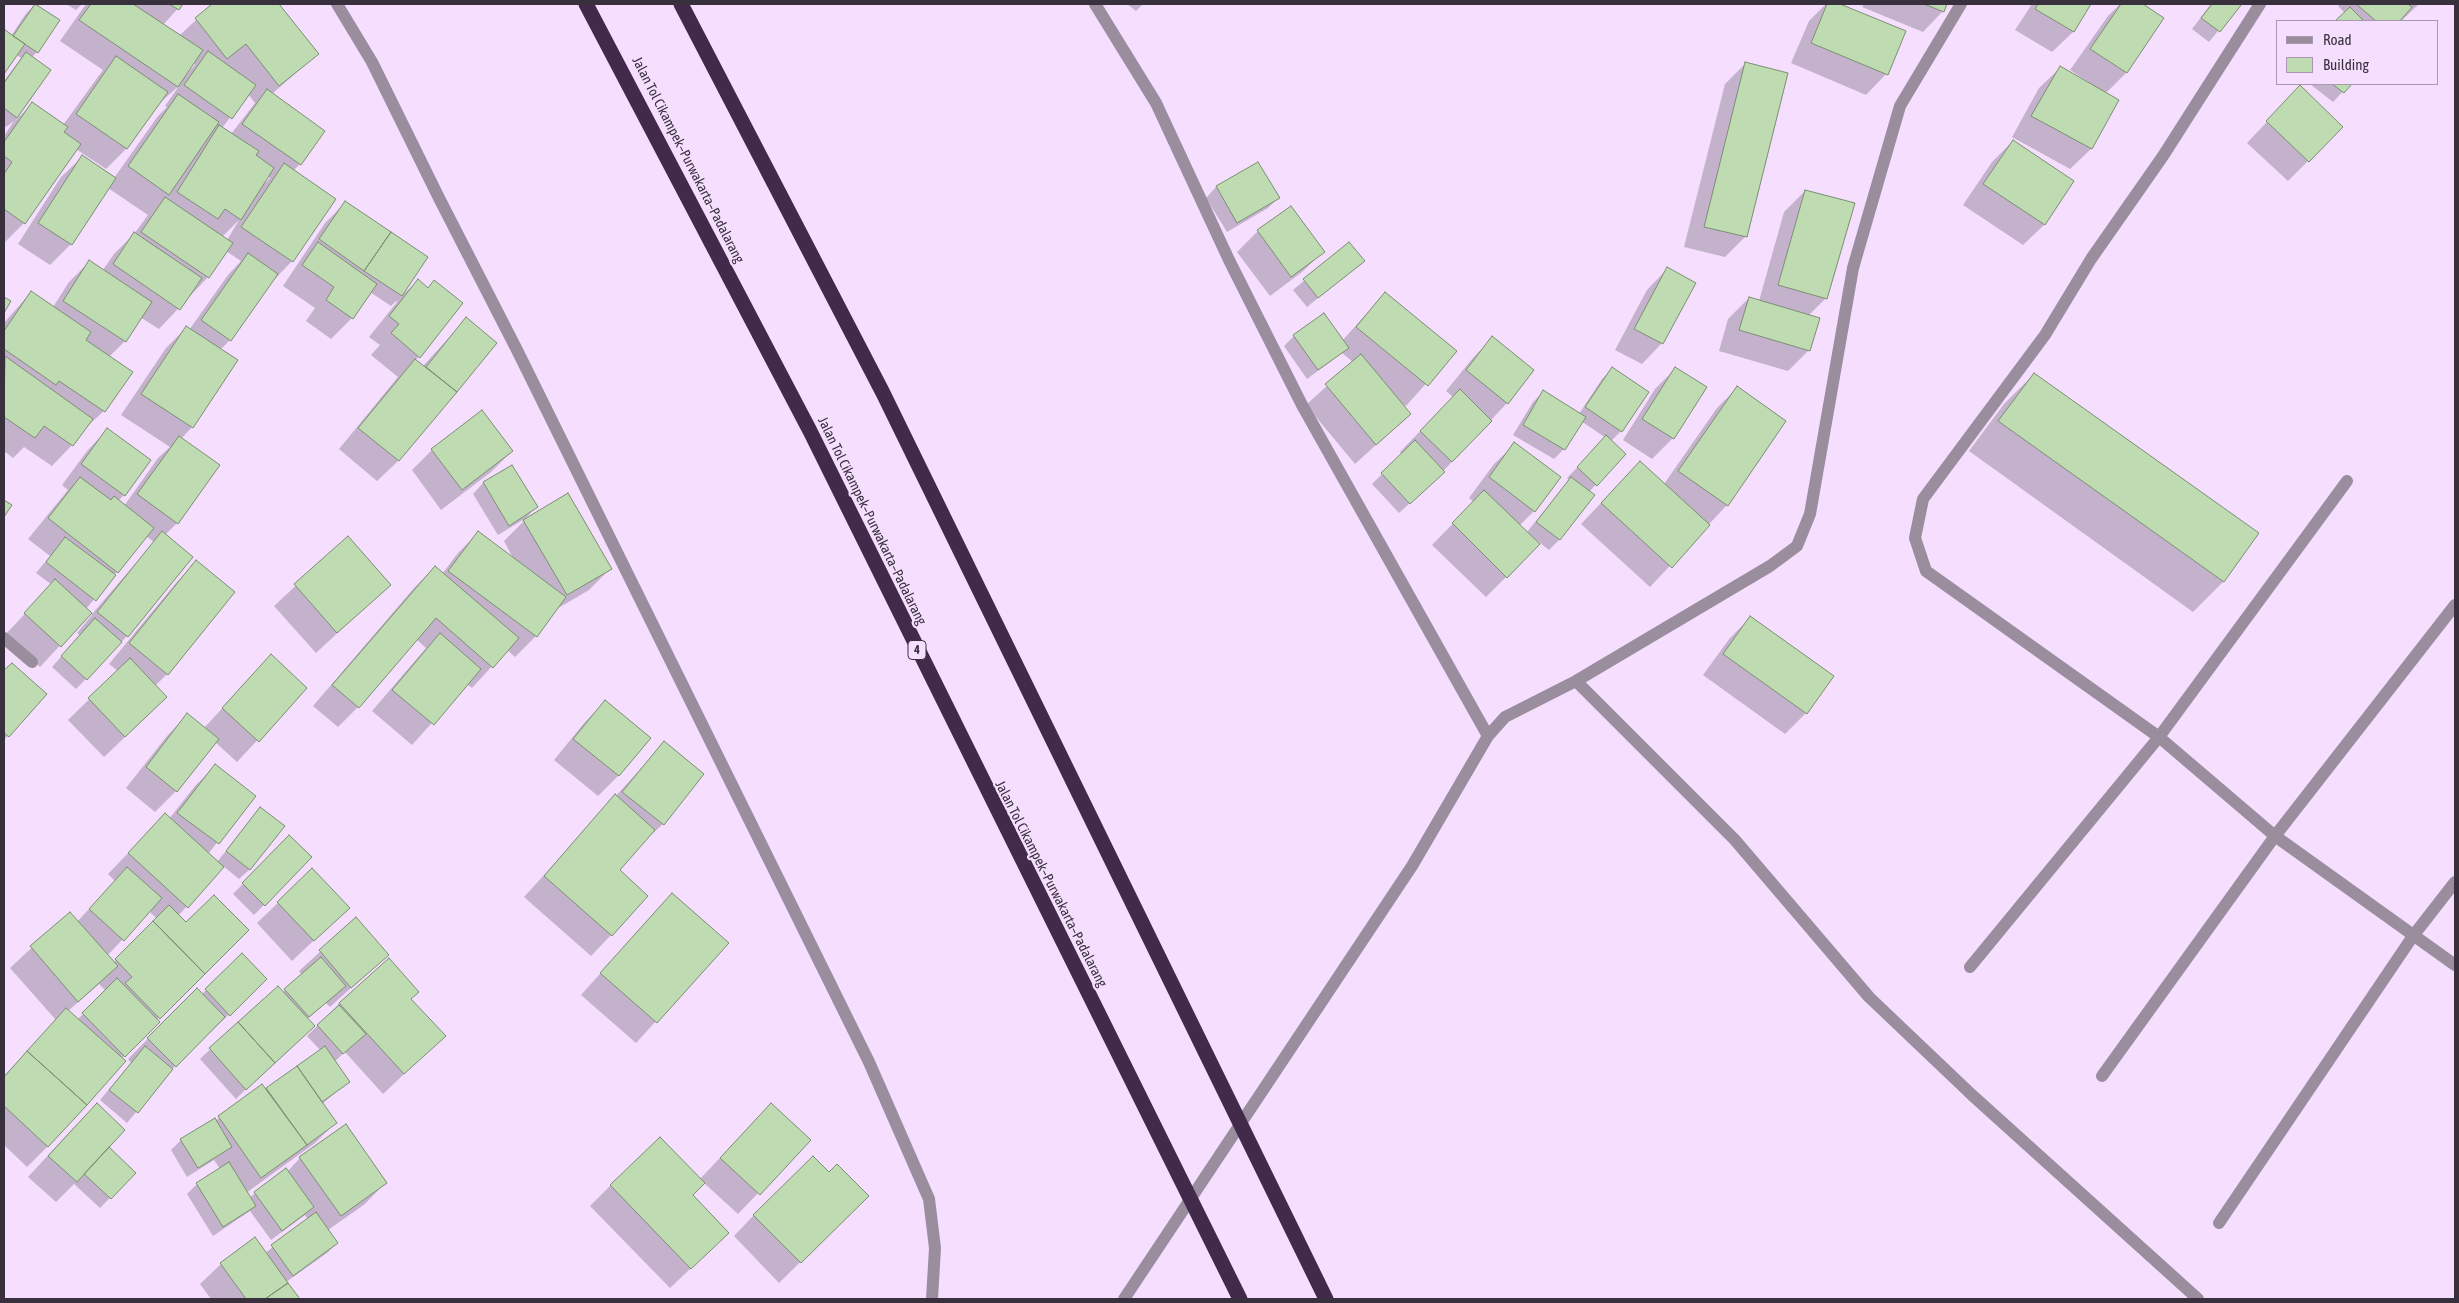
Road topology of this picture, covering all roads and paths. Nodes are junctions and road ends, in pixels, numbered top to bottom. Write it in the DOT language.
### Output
graph roads {
  1 [pos="337,4"];
  2 [pos="586,4"];
  3 [pos="681,4"];
  4 [pos="1095,4"];
  5 [pos="1961,4"];
  6 [pos="2260,4"];
  7 [pos="2346,480"];
  8 [pos="2455,605"];
  9 [pos="4,638"];
  10 [pos="32,662"];
  11 [pos="1576,681"];
  12 [pos="1488,736"];
  13 [pos="2159,737"];
  14 [pos="2276,836"];
  15 [pos="2455,882"];
  16 [pos="2413,936"];
  17 [pos="2455,965"];
  18 [pos="1970,967"];
  19 [pos="2102,1076"];
  20 [pos="2219,1223"];
  21 [pos="932,1299"];
  22 [pos="1124,1299"];
  23 [pos="1240,1299"];
  24 [pos="1326,1299"];
  25 [pos="2198,1299"];
  1 -- 21 [label="street"];
  2 -- 23 [label="highway, Jalan Tol Cikampek–Purwakarta–Padalarang / 4"];
  3 -- 24 [label="highway"];
  4 -- 12 [label="street"];
  5 -- 11 [label="street"];
  6 -- 13 [label="street"];
  7 -- 13 [label="street"];
  8 -- 14 [label="street"];
  9 -- 10 [label="street"];
  11 -- 12 [label="street"];
  11 -- 25 [label="street"];
  12 -- 22 [label="street"];
  13 -- 14 [label="street"];
  13 -- 18 [label="street"];
  14 -- 16 [label="street"];
  14 -- 19 [label="street"];
  15 -- 16 [label="street"];
  16 -- 17 [label="street"];
  16 -- 20 [label="street"];
}
